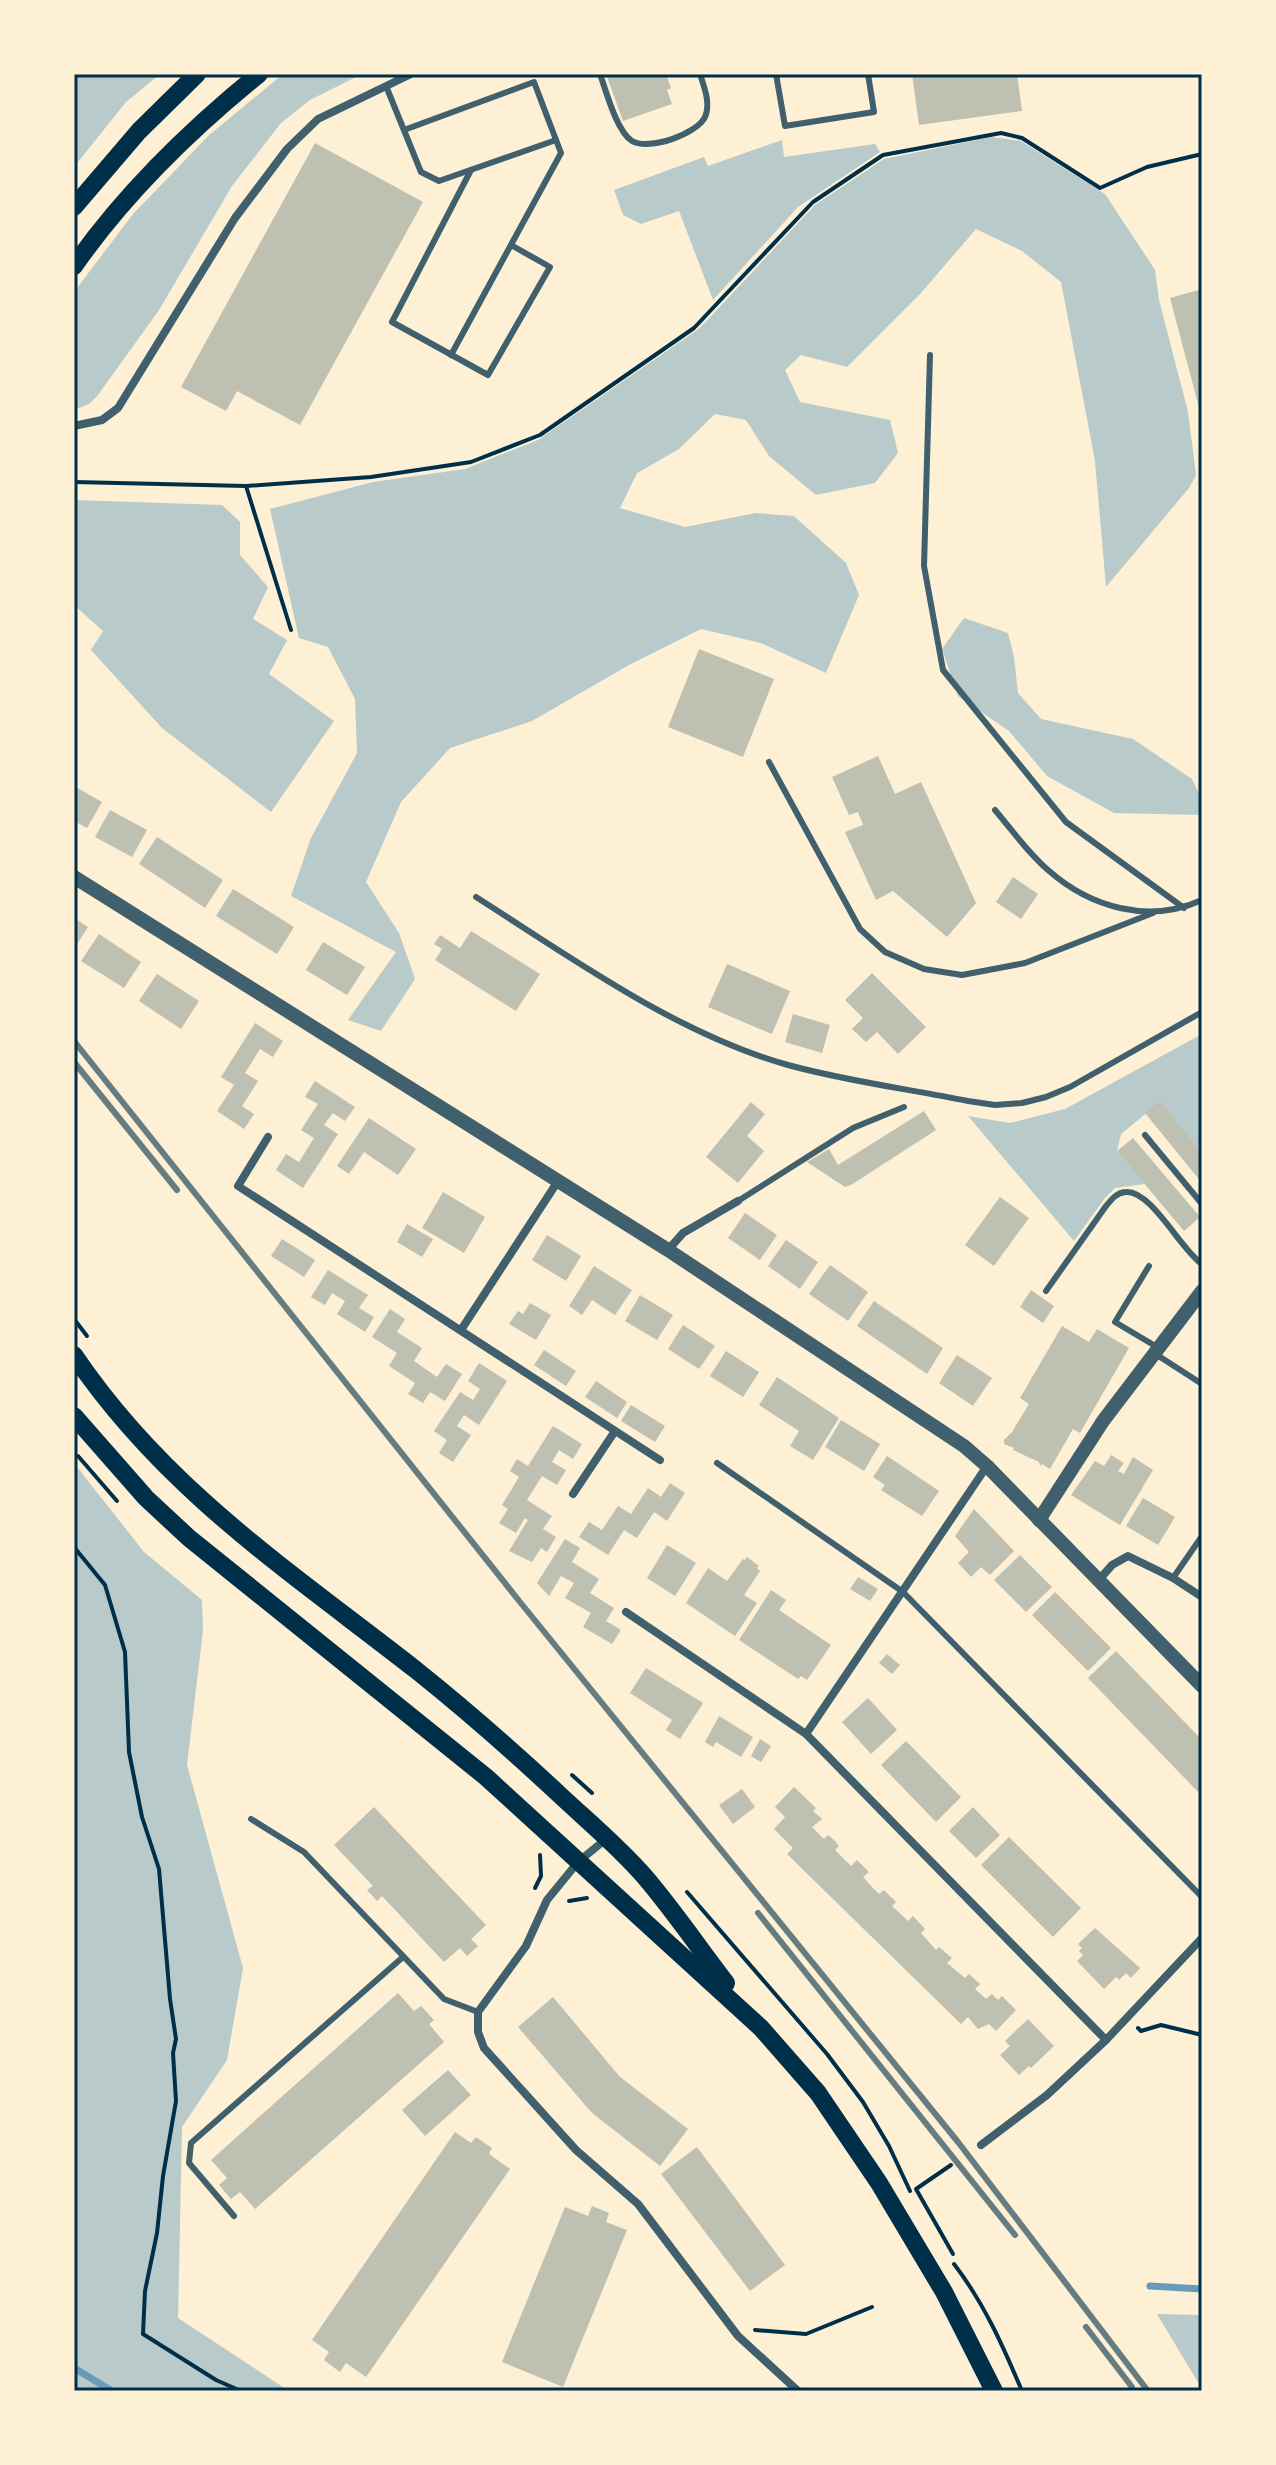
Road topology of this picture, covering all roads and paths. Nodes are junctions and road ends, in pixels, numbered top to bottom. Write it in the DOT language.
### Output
graph roads {
  1 [pos="197,74"];
  2 [pos="259,74"];
  3 [pos="411,74"];
  4 [pos="600,74"];
  5 [pos="700,74"];
  6 [pos="776,74"];
  7 [pos="868,74"];
  8 [pos="386,86"];
  9 [pos="404,130"];
  10 [pos="556,140"];
  11 [pos="1202,154"];
  12 [pos="471,170"];
  13 [pos="74,207"];
  14 [pos="511,245"];
  15 [pos="74,266"];
  16 [pos="451,355"];
  17 [pos="930,355"];
  18 [pos="74,426"];
  19 [pos="74,482"];
  20 [pos="246,486"];
  21 [pos="291,630"];
  22 [pos="769,762"];
  23 [pos="995,810"];
  24 [pos="74,877"];
  25 [pos="476,897"];
  26 [pos="1202,900"];
  27 [pos="1184,908"];
  28 [pos="1153,913"];
  29 [pos="1202,1012"];
  30 [pos="904,1107"];
  31 [pos="1145,1135"];
  32 [pos="268,1137"];
  33 [pos="558,1181"];
  34 [pos="738,1201"];
  35 [pos="1202,1204"];
  36 [pos="668,1250"];
  37 [pos="1202,1264"];
  38 [pos="1149,1266"];
  39 [pos="1046,1291"];
  40 [pos="1202,1291"];
  41 [pos="461,1330"];
  42 [pos="1155,1350"];
  43 [pos="74,1355"];
  44 [pos="1202,1384"];
  45 [pos="74,1416"];
  46 [pos="615,1431"];
  47 [pos="660,1460"];
  48 [pos="717,1463"];
  49 [pos="987,1466"];
  50 [pos="573,1494"];
  51 [pos="1039,1520"];
  52 [pos="1201,1539"];
  53 [pos="74,1547"];
  54 [pos="1173,1578"];
  55 [pos="1098,1581"];
  56 [pos="903,1592"];
  57 [pos="1202,1597"];
  58 [pos="626,1612"];
  59 [pos="1202,1686"];
  60 [pos="806,1734"];
  61 [pos="251,1819"];
  62 [pos="607,1839"];
  63 [pos="578,1862"];
  64 [pos="1202,1897"];
  65 [pos="1202,1938"];
  66 [pos="403,1957"];
  67 [pos="478,2012"];
  68 [pos="752,2018"];
  69 [pos="1127,2018"];
  70 [pos="1202,2035"];
  71 [pos="1106,2040"];
  72 [pos="981,2145"];
  73 [pos="951,2165"];
  74 [pos="234,2216"];
  75 [pos="953,2254"];
  76 [pos="872,2307"];
  77 [pos="738,2336"];
  78 [pos="241,2391"];
  79 [pos="798,2391"];
  80 [pos="994,2391"];
  1 -- 13 [label="main road"];
  2 -- 15 [label="main road"];
  3 -- 8 [label="street"];
  4 -- 5 [label="lane"];
  6 -- 7 [label="lane"];
  8 -- 9 [label="lane"];
  8 -- 18 [label="street"];
  9 -- 10 [label="lane"];
  9 -- 12 [label="lane"];
  10 -- 12 [label="lane"];
  10 -- 14 [label="lane"];
  11 -- 20 [label="path"];
  12 -- 16 [label="lane"];
  14 -- 16 [label="lane"];
  14 -- 16 [label="lane"];
  17 -- 27 [label="lane"];
  19 -- 20 [label="path"];
  20 -- 21 [label="path"];
  22 -- 28 [label="lane"];
  23 -- 28 [label="lane"];
  24 -- 33 [label="street"];
  25 -- 29 [label="lane"];
  26 -- 27 [label="lane"];
  27 -- 28 [label="lane"];
  30 -- 34 [label="lane"];
  31 -- 35 [label="lane"];
  32 -- 41 [label="street"];
  33 -- 36 [label="street"];
  33 -- 41 [label="street"];
  34 -- 36 [label="street"];
  36 -- 49 [label="street"];
  37 -- 39 [label="lane"];
  38 -- 42 [label="lane"];
  40 -- 42 [label="street"];
  41 -- 46 [label="street"];
  42 -- 44 [label="lane"];
  42 -- 51 [label="street"];
  43 -- 62 [label="main road"];
  45 -- 63 [label="main road"];
  46 -- 47 [label="street"];
  46 -- 50 [label="street"];
  48 -- 56 [label="lane"];
  49 -- 51 [label="street"];
  49 -- 56 [label="street"];
  51 -- 55 [label="street"];
  52 -- 54 [label="lane"];
  53 -- 78 [label="path"];
  54 -- 55 [label="street"];
  54 -- 57 [label="street"];
  55 -- 59 [label="street"];
  56 -- 60 [label="street"];
  56 -- 64 [label="lane"];
  58 -- 60 [label="street"];
  60 -- 71 [label="street"];
  61 -- 66 [label="lane"];
  62 -- 63 [label="street"];
  62 -- 68 [label="main road"];
  63 -- 67 [label="street"];
  63 -- 68 [label="main road"];
  65 -- 69 [label="street"];
  66 -- 67 [label="lane"];
  66 -- 74 [label="lane"];
  67 -- 77 [label="street"];
  68 -- 80 [label="main road"];
  69 -- 70 [label="path"];
  69 -- 71 [label="street"];
  71 -- 72 [label="street"];
  73 -- 75 [label="path"];
  76 -- 77 [label="path"];
  77 -- 79 [label="street"];
}
